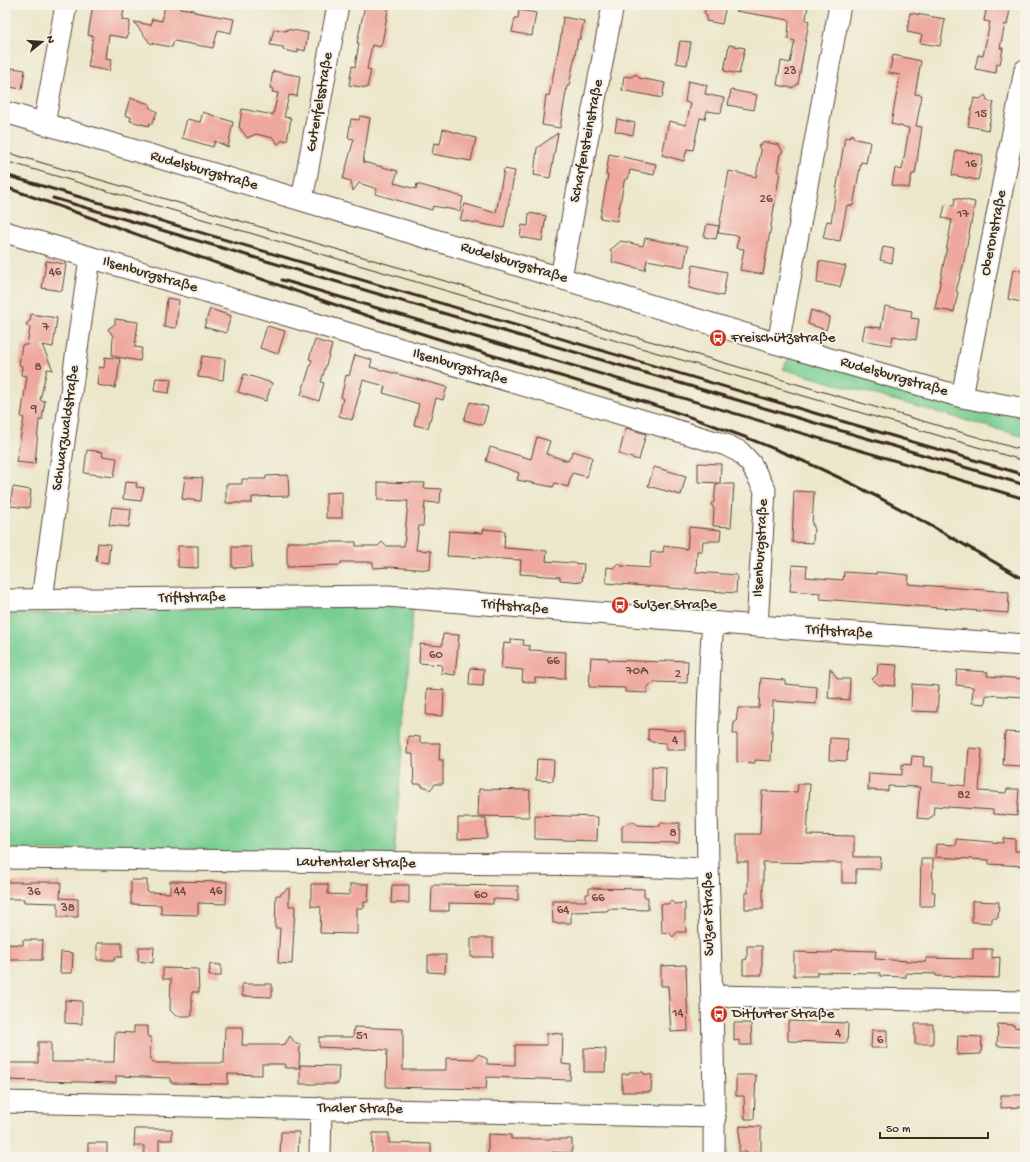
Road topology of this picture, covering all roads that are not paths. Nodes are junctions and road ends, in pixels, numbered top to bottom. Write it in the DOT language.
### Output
graph roads {
  1 [pos="66,5"];
  2 [pos="338,5"];
  3 [pos="612,5"];
  4 [pos="840,5"];
  5 [pos="1025,70"];
  6 [pos="5,112"];
  7 [pos="44,124"];
  8 [pos="302,200"];
  9 [pos="5,232"];
  10 [pos="90,258"];
  11 [pos="561,277"];
  12 [pos="778,344"];
  13 [pos="962,397"];
  14 [pos="1025,409"];
  15 [pos="42,599"];
  16 [pos="5,600"];
  17 [pos="712,623"];
  18 [pos="757,626"];
  19 [pos="1025,645"];
  20 [pos="5,858"];
  21 [pos="708,869"];
  22 [pos="712,996"];
  23 [pos="1025,1002"];
  24 [pos="5,1102"];
  25 [pos="320,1108"];
  26 [pos="715,1117"];
  27 [pos="320,1157"];
  28 [pos="714,1157"];
  1 -- 7 [label="street"];
  2 -- 8 [label="street, Gutenfelsstraße"];
  3 -- 11 [label="street, Scharfensteinstraße"];
  4 -- 12 [label="street"];
  5 -- 13 [label="street, Oberonstraße"];
  6 -- 7 [label="street, Rudelsburgstraße"];
  7 -- 8 [label="street, Rudelsburgstraße"];
  8 -- 11 [label="street, Rudelsburgstraße"];
  9 -- 10 [label="street, Ilsenburgstraße"];
  10 -- 15 [label="street, Schwarzwaldstraße"];
  10 -- 18 [label="street, Ilsenburgstraße"];
  11 -- 12 [label="street, Rudelsburgstraße"];
  12 -- 13 [label="street, Rudelsburgstraße"];
  13 -- 14 [label="street, Rudelsburgstraße"];
  15 -- 16 [label="street, Triftstraße"];
  15 -- 17 [label="street, Triftstraße"];
  17 -- 18 [label="street, Triftstraße"];
  17 -- 21 [label="street, Sulzer Straße"];
  18 -- 19 [label="street, Triftstraße"];
  20 -- 21 [label="street, Lautentaler Straße"];
  21 -- 22 [label="street, Sulzer Straße"];
  22 -- 23 [label="street"];
  22 -- 26 [label="street, Sulzer Straße"];
  24 -- 25 [label="street, Thaler Straße"];
  25 -- 26 [label="street, Thaler Straße"];
  25 -- 27 [label="street"];
  26 -- 28 [label="street, Sulzer Straße"];
}
